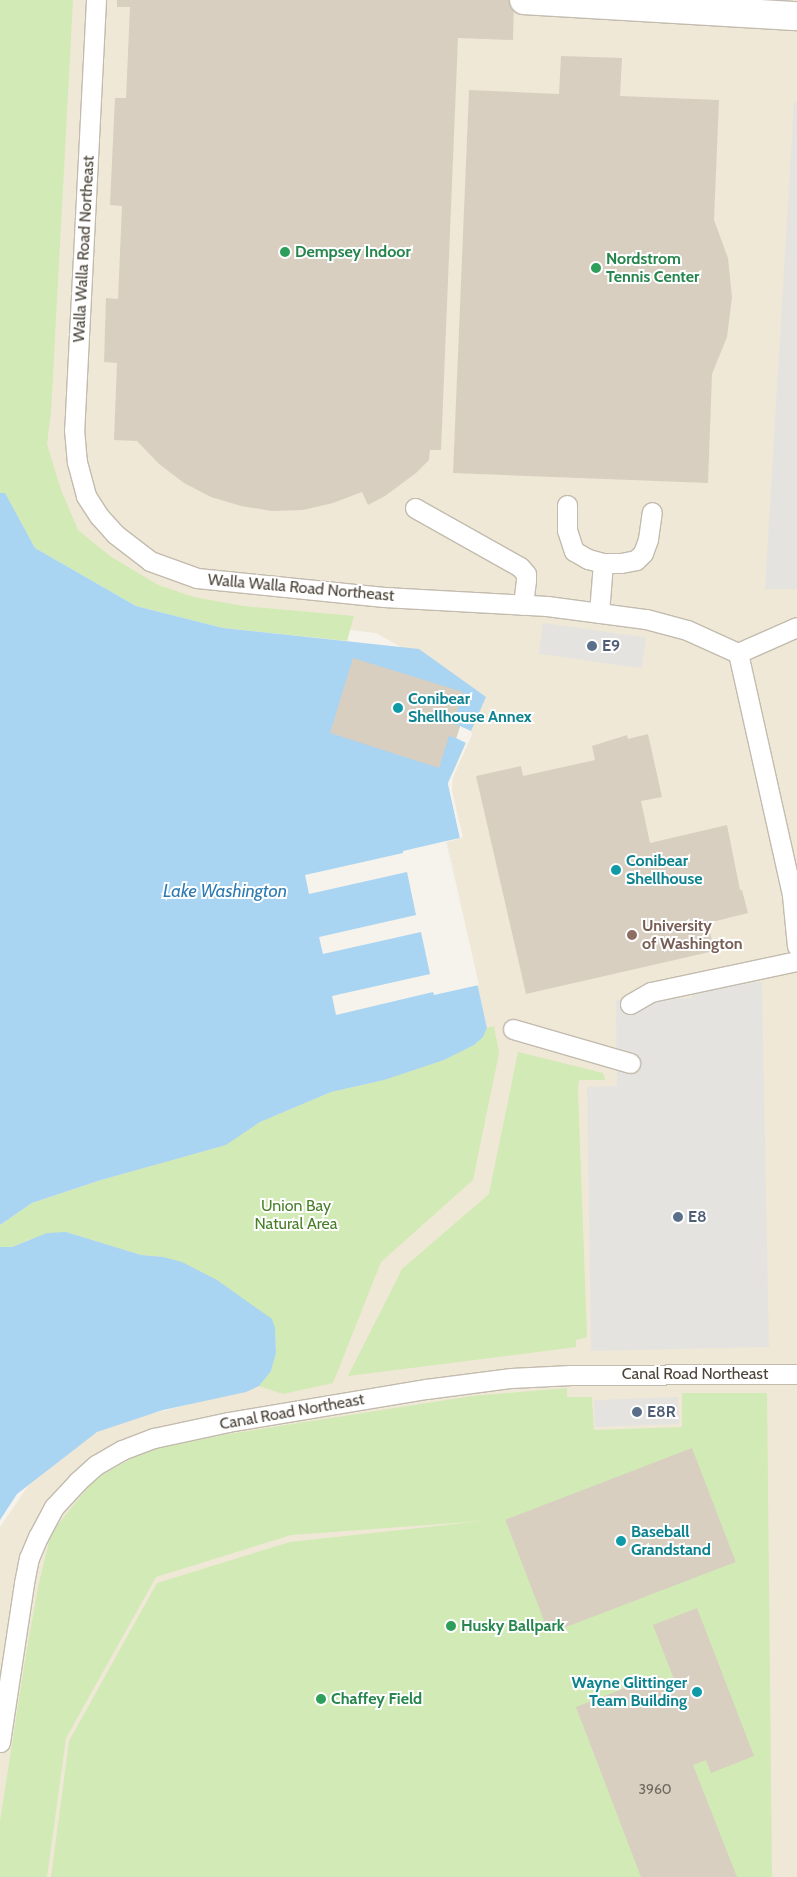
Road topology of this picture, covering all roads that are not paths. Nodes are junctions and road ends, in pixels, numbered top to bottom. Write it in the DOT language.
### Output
graph roads {
  1 [pos="96,0"];
  2 [pos="524,0"];
  3 [pos="560,1"];
  4 [pos="797,16"];
  5 [pos="567,505"];
  6 [pos="415,508"];
  7 [pos="652,512"];
  8 [pos="603,563"];
  9 [pos="523,605"];
  10 [pos="600,613"];
  11 [pos="797,627"];
  12 [pos="738,652"];
  13 [pos="792,869"];
  14 [pos="797,946"];
  15 [pos="797,961"];
  16 [pos="630,1004"];
  17 [pos="513,1029"];
  18 [pos="630,1062"];
  19 [pos="797,1374"];
  20 [pos="0,1742"];
  1 -- 9 [label="lane, Walla Walla Road Northeast"];
  2 -- 3 [label="street"];
  3 -- 4 [label="street"];
  5 -- 8 [label="lane"];
  6 -- 9 [label="lane"];
  7 -- 8 [label="lane"];
  8 -- 10 [label="lane"];
  9 -- 10 [label="lane, Walla Walla Road Northeast"];
  10 -- 12 [label="lane, Walla Walla Road Northeast"];
  11 -- 12 [label="lane"];
  12 -- 13 [label="lane"];
  13 -- 14 [label="lane"];
  15 -- 16 [label="lane"];
  17 -- 18 [label="lane"];
  19 -- 20 [label="lane, Canal Road Northeast"];
}
